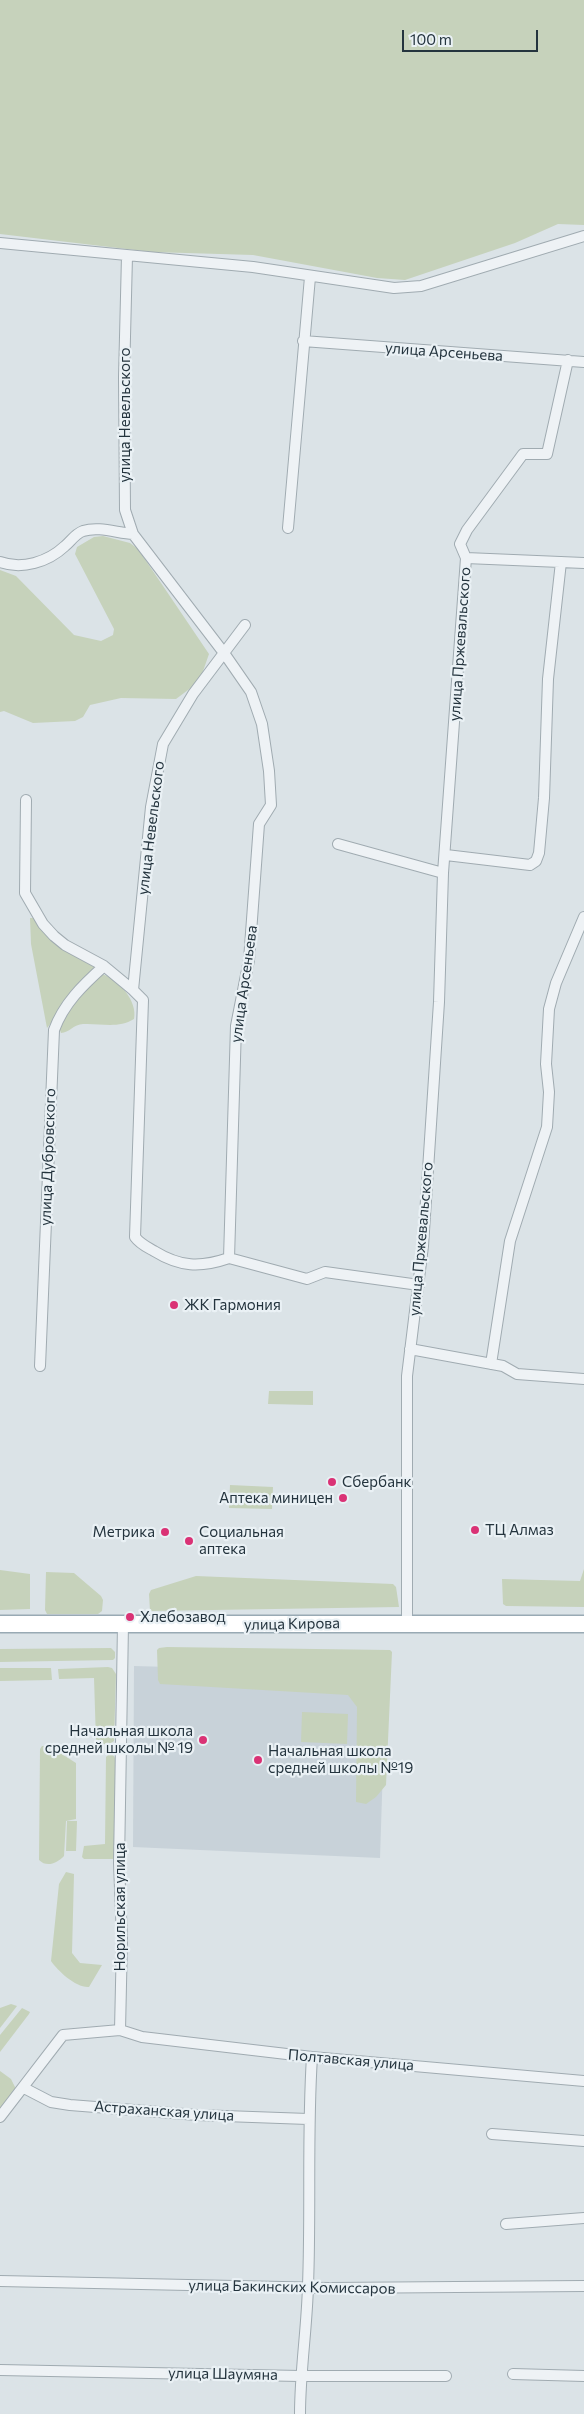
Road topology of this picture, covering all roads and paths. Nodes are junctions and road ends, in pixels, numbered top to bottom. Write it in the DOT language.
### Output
graph roads {
  1 [pos="584,236"];
  2 [pos="0,243"];
  3 [pos="127,256"];
  4 [pos="310,277"];
  5 [pos="303,341"];
  6 [pos="568,360"];
  7 [pos="584,362"];
  8 [pos="288,528"];
  9 [pos="133,534"];
  10 [pos="466,558"];
  11 [pos="0,562"];
  12 [pos="560,562"];
  13 [pos="584,563"];
  14 [pos="245,625"];
  15 [pos="224,653"];
  16 [pos="26,800"];
  17 [pos="338,844"];
  18 [pos="446,855"];
  19 [pos="443,873"];
  20 [pos="584,917"];
  21 [pos="104,966"];
  22 [pos="133,990"];
  23 [pos="229,1258"];
  24 [pos="419,1285"];
  25 [pos="410,1349"];
  26 [pos="490,1364"];
  27 [pos="40,1366"];
  28 [pos="584,1379"];
  29 [pos="408,1623"];
  30 [pos="0,1624"];
  31 [pos="123,1624"];
  32 [pos="584,1624"];
  33 [pos="120,2030"];
  34 [pos="312,2057"];
  35 [pos="584,2081"];
  36 [pos="24,2088"];
  37 [pos="0,2117"];
  38 [pos="308,2119"];
  39 [pos="492,2134"];
  40 [pos="584,2141"];
  41 [pos="584,2218"];
  42 [pos="506,2224"];
  43 [pos="0,2281"];
  44 [pos="584,2286"];
  45 [pos="308,2288"];
  46 [pos="0,2370"];
  47 [pos="513,2374"];
  48 [pos="300,2376"];
  49 [pos="446,2376"];
  50 [pos="584,2376"];
  51 [pos="300,2414"];
  1 -- 4 [label="street"];
  2 -- 3 [label="street"];
  3 -- 4 [label="street"];
  3 -- 9 [label="street, улица Невельского"];
  4 -- 5 [label="street"];
  5 -- 6 [label="street, улица Арсеньева"];
  5 -- 8 [label="street"];
  6 -- 7 [label="street, улица Арсеньева"];
  6 -- 10 [label="street, улица Пржевальского"];
  9 -- 11 [label="street"];
  9 -- 15 [label="street, улица Невельского"];
  10 -- 12 [label="street"];
  10 -- 18 [label="street, улица Пржевальского"];
  12 -- 13 [label="street"];
  12 -- 18 [label="street"];
  14 -- 15 [label="street"];
  15 -- 22 [label="street, улица Невельского"];
  15 -- 23 [label="street, улица Арсеньева"];
  16 -- 21 [label="street"];
  17 -- 19 [label="street"];
  18 -- 19 [label="street, улица Пржевальского"];
  19 -- 24 [label="street, улица Пржевальского"];
  20 -- 26 [label="street"];
  21 -- 22 [label="street"];
  21 -- 27 [label="street, улица Дубровского"];
  22 -- 23 [label="street"];
  23 -- 24 [label="street"];
  24 -- 25 [label="street, улица Пржевальского"];
  25 -- 26 [label="street"];
  25 -- 29 [label="street, улица Пржевальского"];
  26 -- 28 [label="street"];
  29 -- 31 [label="main road, улица Кирова"];
  29 -- 32 [label="main road, улица Кирова"];
  30 -- 31 [label="main road, улица Кирова"];
  31 -- 33 [label="street, Норильская улица"];
  33 -- 34 [label="street, Полтавская улица"];
  33 -- 36 [label="street"];
  34 -- 35 [label="street, Полтавская улица"];
  34 -- 38 [label="street"];
  36 -- 37 [label="street"];
  36 -- 38 [label="street, Астраханская улица"];
  38 -- 45 [label="street"];
  39 -- 40 [label="street"];
  41 -- 42 [label="street"];
  43 -- 45 [label="street, улица Бакинских Комиссаров"];
  44 -- 45 [label="street, улица Бакинских Комиссаров"];
  45 -- 48 [label="street"];
  46 -- 48 [label="street, улица Шаумяна"];
  47 -- 50 [label="street"];
  48 -- 49 [label="street, улица Шаумяна"];
  48 -- 51 [label="street"];
}
